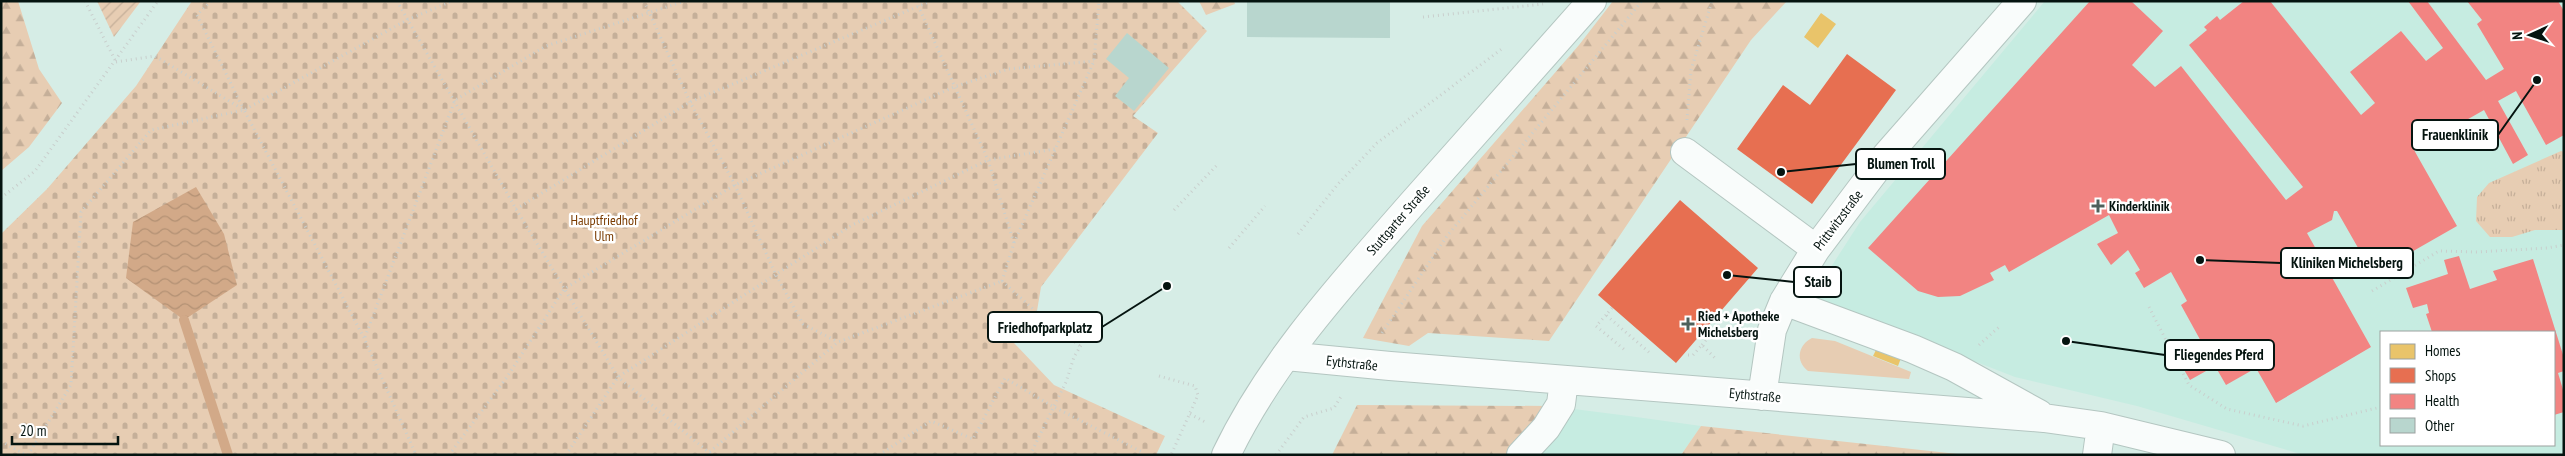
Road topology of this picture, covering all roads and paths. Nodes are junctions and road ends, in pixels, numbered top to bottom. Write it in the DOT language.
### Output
graph roads {
  1 [pos="85,1"];
  2 [pos="158,1"];
  3 [pos="211,1"];
  4 [pos="397,1"];
  5 [pos="452,1"];
  6 [pos="644,1"];
  7 [pos="685,1"];
  8 [pos="916,1"];
  9 [pos="931,1"];
  10 [pos="1099,1"];
  11 [pos="1592,1"];
  12 [pos="1642,1"];
  13 [pos="1712,1"];
  14 [pos="2022,1"];
  15 [pos="1544,3"];
  16 [pos="919,5"];
  17 [pos="1536,11"];
  18 [pos="650,14"];
  19 [pos="1423,17"];
  20 [pos="407,20"];
  21 [pos="1504,48"];
  22 [pos="1094,60"];
  23 [pos="116,62"];
  24 [pos="954,87"];
  25 [pos="455,100"];
  26 [pos="690,102"];
  27 [pos="244,110"];
  28 [pos="1055,149"];
  29 [pos="1684,152"];
  30 [pos="988,160"];
  31 [pos="1218,164"];
  32 [pos="734,185"];
  33 [pos="1,198"];
  34 [pos="1265,206"];
  35 [pos="516,209"];
  36 [pos="1174,210"];
  37 [pos="1298,234"];
  38 [pos="1014,244"];
  39 [pos="2564,245"];
  40 [pos="1229,248"];
  41 [pos="1816,249"];
  42 [pos="776,275"];
  43 [pos="1002,281"];
  44 [pos="564,290"];
  45 [pos="2372,290"];
  46 [pos="1784,301"];
  47 [pos="2149,306"];
  48 [pos="1612,308"];
  49 [pos="1606,315"];
  50 [pos="1716,318"];
  51 [pos="1092,327"];
  52 [pos="364,338"];
  53 [pos="838,342"];
  54 [pos="1702,345"];
  55 [pos="1080,346"];
  56 [pos="1713,353"];
  57 [pos="1659,354"];
  58 [pos="1683,355"];
  59 [pos="1286,356"];
  60 [pos="1362,364"];
  61 [pos="1159,376"];
  62 [pos="618,377"];
  63 [pos="1564,380"];
  64 [pos="1638,386"];
  65 [pos="1762,396"];
  66 [pos="1052,406"];
  67 [pos="2380,407"];
  68 [pos="2044,418"];
  69 [pos="2101,426"];
  70 [pos="1,441"];
  71 [pos="1144,453"];
  72 [pos="707,454"];
  73 [pos="27,455"];
  74 [pos="416,455"];
  75 [pos="449,455"];
  76 [pos="566,455"];
  77 [pos="712,455"];
  78 [pos="879,455"];
  79 [pos="1030,455"];
  80 [pos="1171,455"];
  81 [pos="1226,455"];
  82 [pos="1276,455"];
  83 [pos="1521,455"];
  84 [pos="2097,455"];
  85 [pos="2221,455"];
  1 -- 23 [label="path"];
  2 -- 23 [label="path"];
  3 -- 27 [label="path"];
  4 -- 20 [label="path"];
  5 -- 20 [label="path"];
  6 -- 18 [label="path"];
  7 -- 18 [label="path"];
  8 -- 16 [label="path"];
  9 -- 16 [label="path"];
  10 -- 22 [label="path"];
  11 -- 59 [label="street, Stuttgarter Straße"];
  12 -- 60 [label="path"];
  13 -- 29 [label="path"];
  14 -- 41 [label="street, Prittwitzstraße"];
  15 -- 17 [label="path"];
  15 -- 19 [label="path"];
  16 -- 24 [label="path"];
  16 -- 26 [label="path"];
  18 -- 25 [label="path"];
  18 -- 26 [label="path"];
  20 -- 25 [label="path"];
  20 -- 27 [label="path"];
  21 -- 37 [label="path"];
  22 -- 24 [label="path"];
  22 -- 28 [label="path"];
  23 -- 27 [label="path"];
  23 -- 33 [label="path"];
  24 -- 30 [label="path"];
  24 -- 32 [label="path"];
  25 -- 35 [label="path"];
  25 -- 52 [label="path"];
  26 -- 32 [label="path"];
  26 -- 35 [label="path"];
  27 -- 52 [label="path"];
  27 -- 73 [label="path"];
  28 -- 30 [label="path"];
  28 -- 38 [label="path"];
  29 -- 41 [label="street"];
  30 -- 38 [label="path"];
  30 -- 42 [label="path"];
  31 -- 36 [label="path"];
  32 -- 42 [label="path"];
  32 -- 44 [label="path"];
  34 -- 40 [label="path"];
  35 -- 44 [label="path"];
  38 -- 43 [label="path"];
  39 -- 45 [label="path"];
  41 -- 46 [label="street, Prittwitzstraße"];
  42 -- 53 [label="path"];
  42 -- 62 [label="path"];
  43 -- 53 [label="path"];
  43 -- 55 [label="path"];
  44 -- 62 [label="path"];
  44 -- 75 [label="path"];
  46 -- 65 [label="street, Prittwitzstraße"];
  46 -- 68 [label="street"];
  47 -- 67 [label="path"];
  48 -- 49 [label="path"];
  49 -- 57 [label="path"];
  49 -- 64 [label="path"];
  50 -- 54 [label="path"];
  51 -- 55 [label="path"];
  52 -- 74 [label="path"];
  53 -- 72 [label="path"];
  54 -- 56 [label="path"];
  54 -- 58 [label="path"];
  55 -- 66 [label="path"];
  59 -- 60 [label="street, Eythstraße"];
  59 -- 81 [label="street, Stuttgarter Straße"];
  60 -- 63 [label="street, Eythstraße"];
  60 -- 82 [label="path"];
  61 -- 80 [label="path"];
  62 -- 72 [label="path"];
  62 -- 76 [label="path"];
  63 -- 64 [label="street, Eythstraße"];
  63 -- 83 [label="street"];
  64 -- 65 [label="street, Eythstraße"];
  65 -- 68 [label="street, Eythstraße"];
  66 -- 71 [label="path"];
  66 -- 78 [label="path"];
  66 -- 79 [label="path"];
  68 -- 69 [label="street, Eythstraße"];
  69 -- 84 [label="street"];
  69 -- 85 [label="street, Eythstraße"];
  70 -- 73 [label="path"];
  72 -- 77 [label="path"];
}
